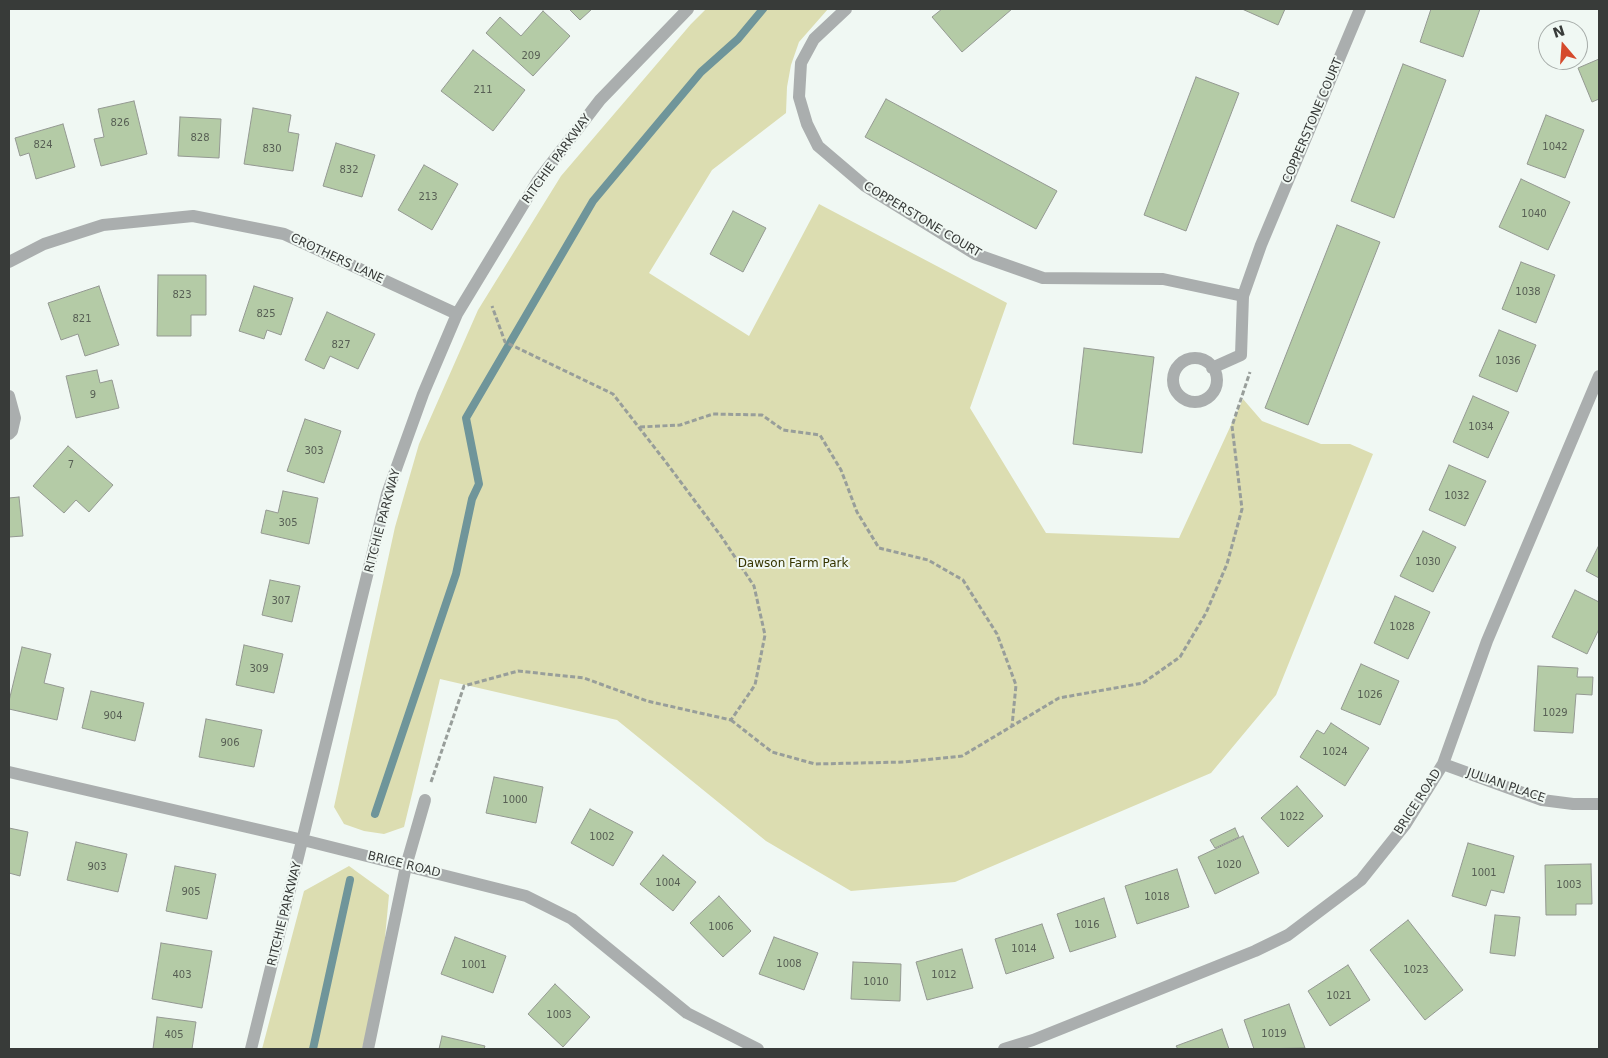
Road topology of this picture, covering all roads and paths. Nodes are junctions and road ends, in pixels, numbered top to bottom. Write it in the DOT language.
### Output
graph roads {
  1 [pos="688,9"];
  2 [pos="846,9"];
  3 [pos="1360,9"];
  4 [pos="9,262"];
  5 [pos="1243,296"];
  6 [pos="492,306"];
  7 [pos="457,314"];
  8 [pos="1212,368"];
  9 [pos="1599,376"];
  10 [pos="9,396"];
  11 [pos="1232,426"];
  12 [pos="640,427"];
  13 [pos="9,434"];
  14 [pos="731,720"];
  15 [pos="1012,727"];
  16 [pos="1443,764"];
  17 [pos="9,772"];
  18 [pos="425,800"];
  19 [pos="1599,804"];
  20 [pos="303,840"];
  21 [pos="406,866"];
  22 [pos="251,1049"];
  23 [pos="368,1049"];
  24 [pos="758,1049"];
  25 [pos="1004,1049"];
  1 -- 7 [label="street, RITCHIE PARKWAY"];
  2 -- 5 [label="street, COPPERSTONE COURT"];
  3 -- 5 [label="street, COPPERSTONE COURT"];
  4 -- 7 [label="street, CROTHERS LANE"];
  5 -- 8 [label="street"];
  6 -- 12 [label="path"];
  7 -- 20 [label="street, RITCHIE PARKWAY"];
  9 -- 16 [label="street, BRICE ROAD"];
  10 -- 13 [label="street"];
  11 -- 15 [label="path"];
  12 -- 14 [label="path"];
  12 -- 15 [label="path"];
  14 -- 15 [label="path"];
  14 -- 18 [label="path"];
  16 -- 19 [label="street, JULIAN PLACE"];
  16 -- 25 [label="street, BRICE ROAD"];
  17 -- 20 [label="street, BRICE ROAD"];
  18 -- 21 [label="street"];
  20 -- 21 [label="street, BRICE ROAD"];
  20 -- 22 [label="street, RITCHIE PARKWAY"];
  21 -- 23 [label="street"];
  21 -- 24 [label="street, BRICE ROAD"];
}
